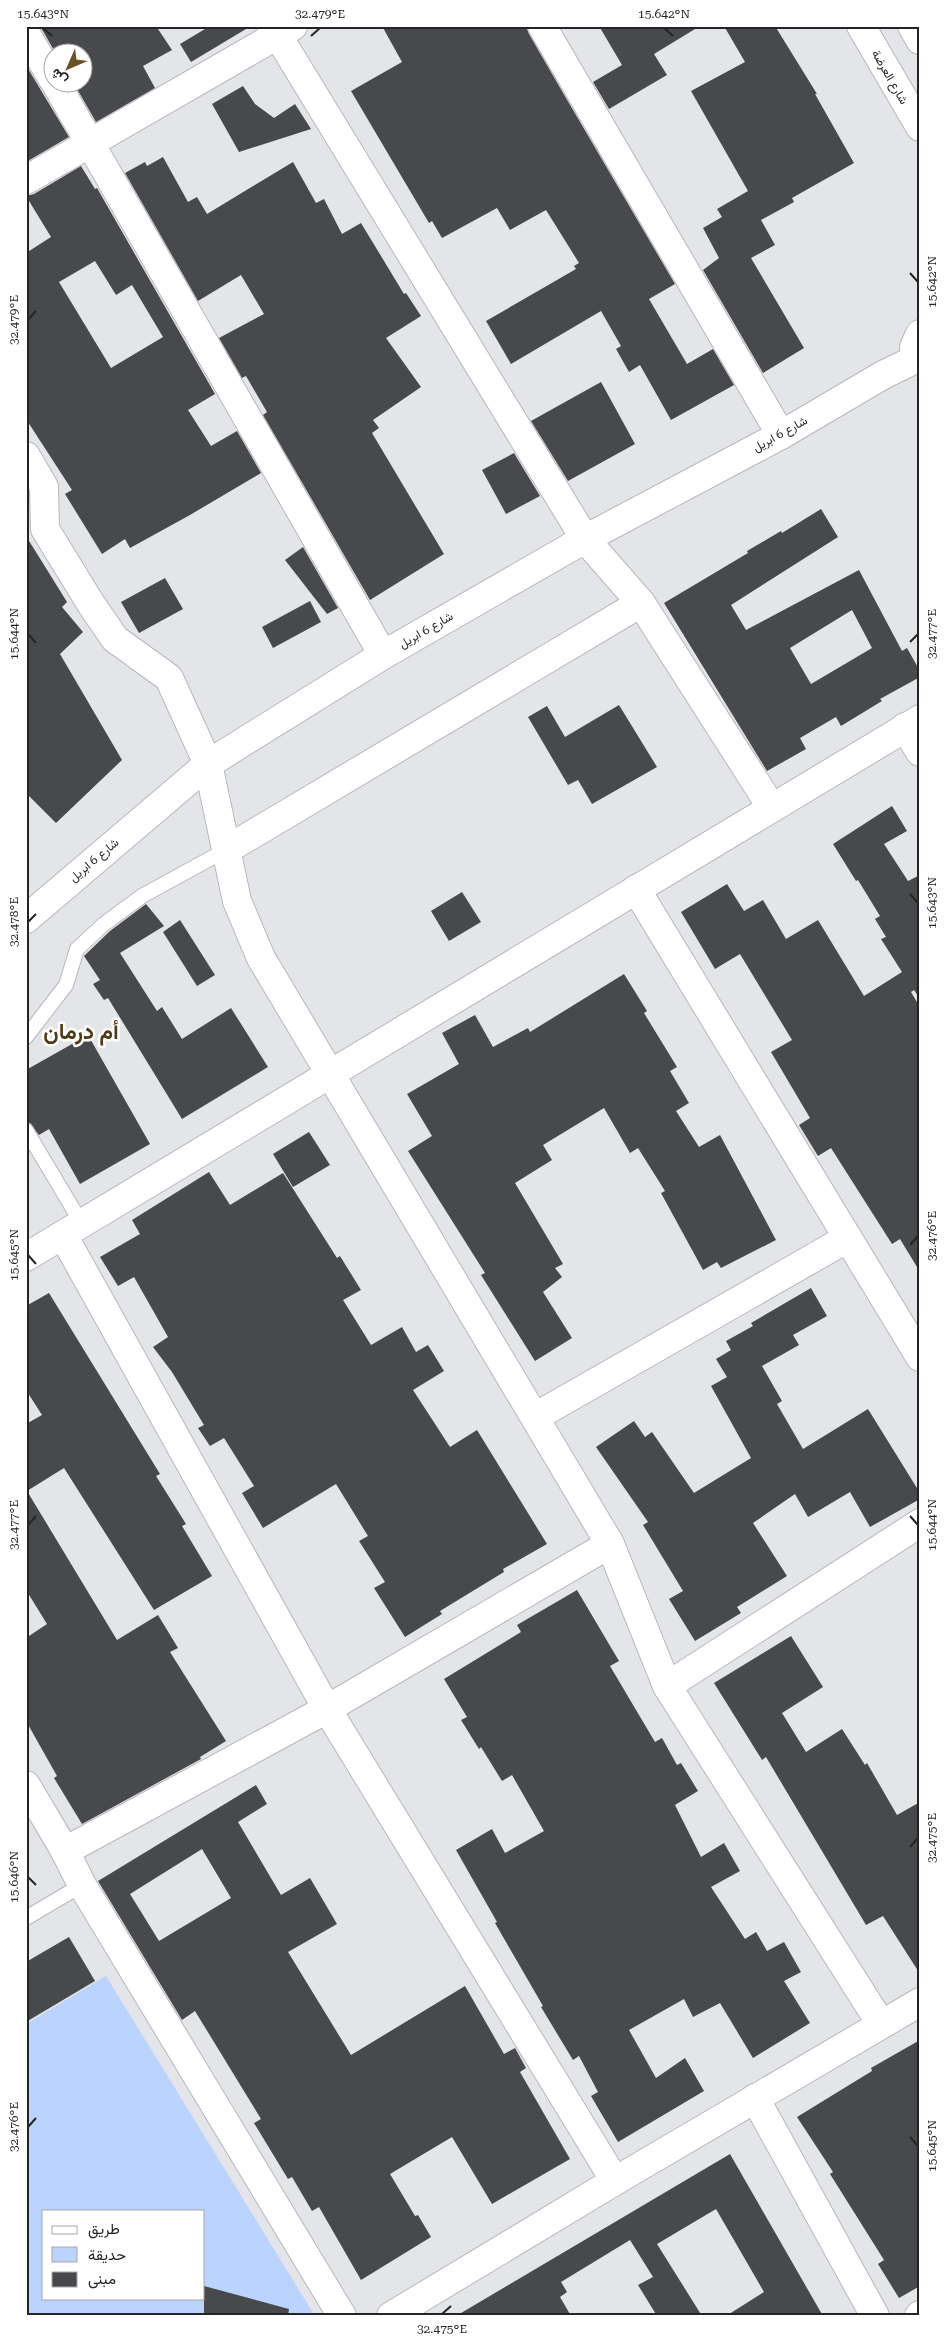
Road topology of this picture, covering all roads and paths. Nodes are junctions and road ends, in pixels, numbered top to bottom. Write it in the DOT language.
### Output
graph roads {
  1 [pos="542,26"];
  2 [pos="861,26"];
  3 [pos="912,26"];
  4 [pos="281,29"];
  5 [pos="26,34"];
  6 [pos="920,40"];
  7 [pos="42,61"];
  8 [pos="61,92"];
  9 [pos="920,127"];
  10 [pos="90,141"];
  11 [pos="26,180"];
  12 [pos="918,345"];
  13 [pos="781,435"];
  14 [pos="26,456"];
  15 [pos="35,495"];
  16 [pos="584,539"];
  17 [pos="641,603"];
  18 [pos="383,655"];
  19 [pos="913,723"];
  20 [pos="920,752"];
  21 [pos="208,764"];
  22 [pos="772,808"];
  23 [pos="226,850"];
  24 [pos="636,890"];
  25 [pos="26,919"];
  26 [pos="26,1037"];
  27 [pos="330,1073"];
  28 [pos="26,1130"];
  29 [pos="72,1229"];
  30 [pos="848,1238"];
  31 [pos="26,1257"];
  32 [pos="920,1356"];
  33 [pos="535,1417"];
  34 [pos="920,1523"];
  35 [pos="610,1544"];
  36 [pos="667,1686"];
  37 [pos="327,1709"];
  38 [pos="26,1785"];
  39 [pos="65,1851"];
  40 [pos="82,1885"];
  41 [pos="26,1918"];
  42 [pos="920,2002"];
  43 [pos="881,2024"];
  44 [pos="755,2098"];
  45 [pos="615,2181"];
  46 [pos="342,2316"];
  47 [pos="391,2316"];
  48 [pos="875,2316"];
  1 -- 13 [label="street"];
  2 -- 9 [label="street, شارع العرضة"];
  3 -- 6 [label="street"];
  4 -- 10 [label="street"];
  4 -- 16 [label="street"];
  5 -- 7 [label="street"];
  8 -- 10 [label="street"];
  10 -- 11 [label="street"];
  10 -- 18 [label="street"];
  12 -- 13 [label="street, شارع 6 ابريل"];
  13 -- 16 [label="street, شارع 6 ابريل"];
  14 -- 15 [label="street"];
  15 -- 21 [label="street"];
  16 -- 17 [label="street"];
  16 -- 18 [label="street, شارع 6 ابريل"];
  17 -- 22 [label="street"];
  17 -- 23 [label="street"];
  18 -- 21 [label="street, شارع 6 ابريل"];
  19 -- 20 [label="street"];
  19 -- 22 [label="street"];
  21 -- 23 [label="street"];
  21 -- 25 [label="street, شارع 6 ابريل"];
  22 -- 24 [label="street"];
  23 -- 26 [label="lane"];
  23 -- 27 [label="street"];
  24 -- 27 [label="street"];
  24 -- 30 [label="street"];
  27 -- 29 [label="street"];
  27 -- 33 [label="street"];
  28 -- 29 [label="lane"];
  29 -- 31 [label="street"];
  29 -- 37 [label="street"];
  30 -- 32 [label="street"];
  30 -- 33 [label="street"];
  33 -- 35 [label="street"];
  34 -- 36 [label="street"];
  35 -- 36 [label="street"];
  35 -- 37 [label="street"];
  36 -- 43 [label="street"];
  37 -- 39 [label="street"];
  37 -- 45 [label="street"];
  38 -- 39 [label="street"];
  39 -- 40 [label="street"];
  40 -- 41 [label="lane"];
  40 -- 46 [label="street"];
  42 -- 43 [label="street"];
  43 -- 44 [label="street"];
  44 -- 45 [label="street"];
  44 -- 48 [label="street"];
  45 -- 47 [label="street"];
}
